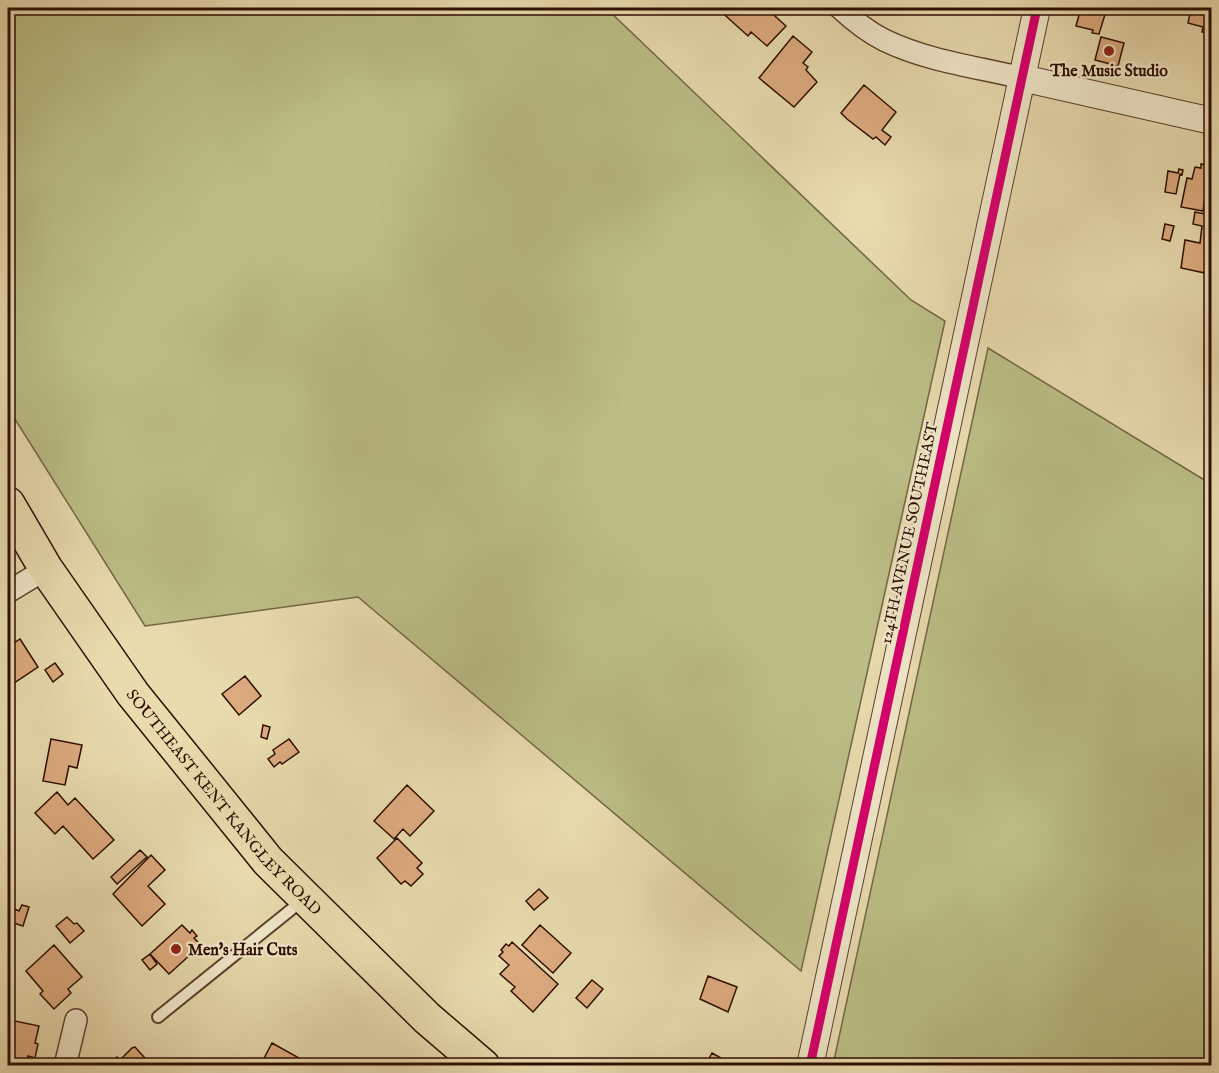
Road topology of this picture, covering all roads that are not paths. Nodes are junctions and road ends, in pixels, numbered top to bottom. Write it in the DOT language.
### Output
graph roads {
  1 [pos="840,8"];
  2 [pos="1037,8"];
  3 [pos="1022,78"];
  4 [pos="1212,121"];
  5 [pos="8,504"];
  6 [pos="46,569"];
  7 [pos="8,592"];
  8 [pos="306,898"];
  9 [pos="158,1017"];
  10 [pos="76,1020"];
  11 [pos="64,1065"];
  12 [pos="483,1065"];
  13 [pos="810,1065"];
  1 -- 3 [label="street"];
  2 -- 3 [label="street, 124TH AVENUE SOUTHEAST"];
  3 -- 4 [label="street"];
  3 -- 13 [label="street, 124TH AVENUE SOUTHEAST"];
  5 -- 6 [label="main road, SOUTHEAST KENT KANGLEY ROAD"];
  6 -- 7 [label="street"];
  6 -- 8 [label="main road, SOUTHEAST KENT KANGLEY ROAD"];
  8 -- 9 [label="lane"];
  8 -- 12 [label="main road, SOUTHEAST KENT KANGLEY ROAD"];
  10 -- 11 [label="street"];
}
